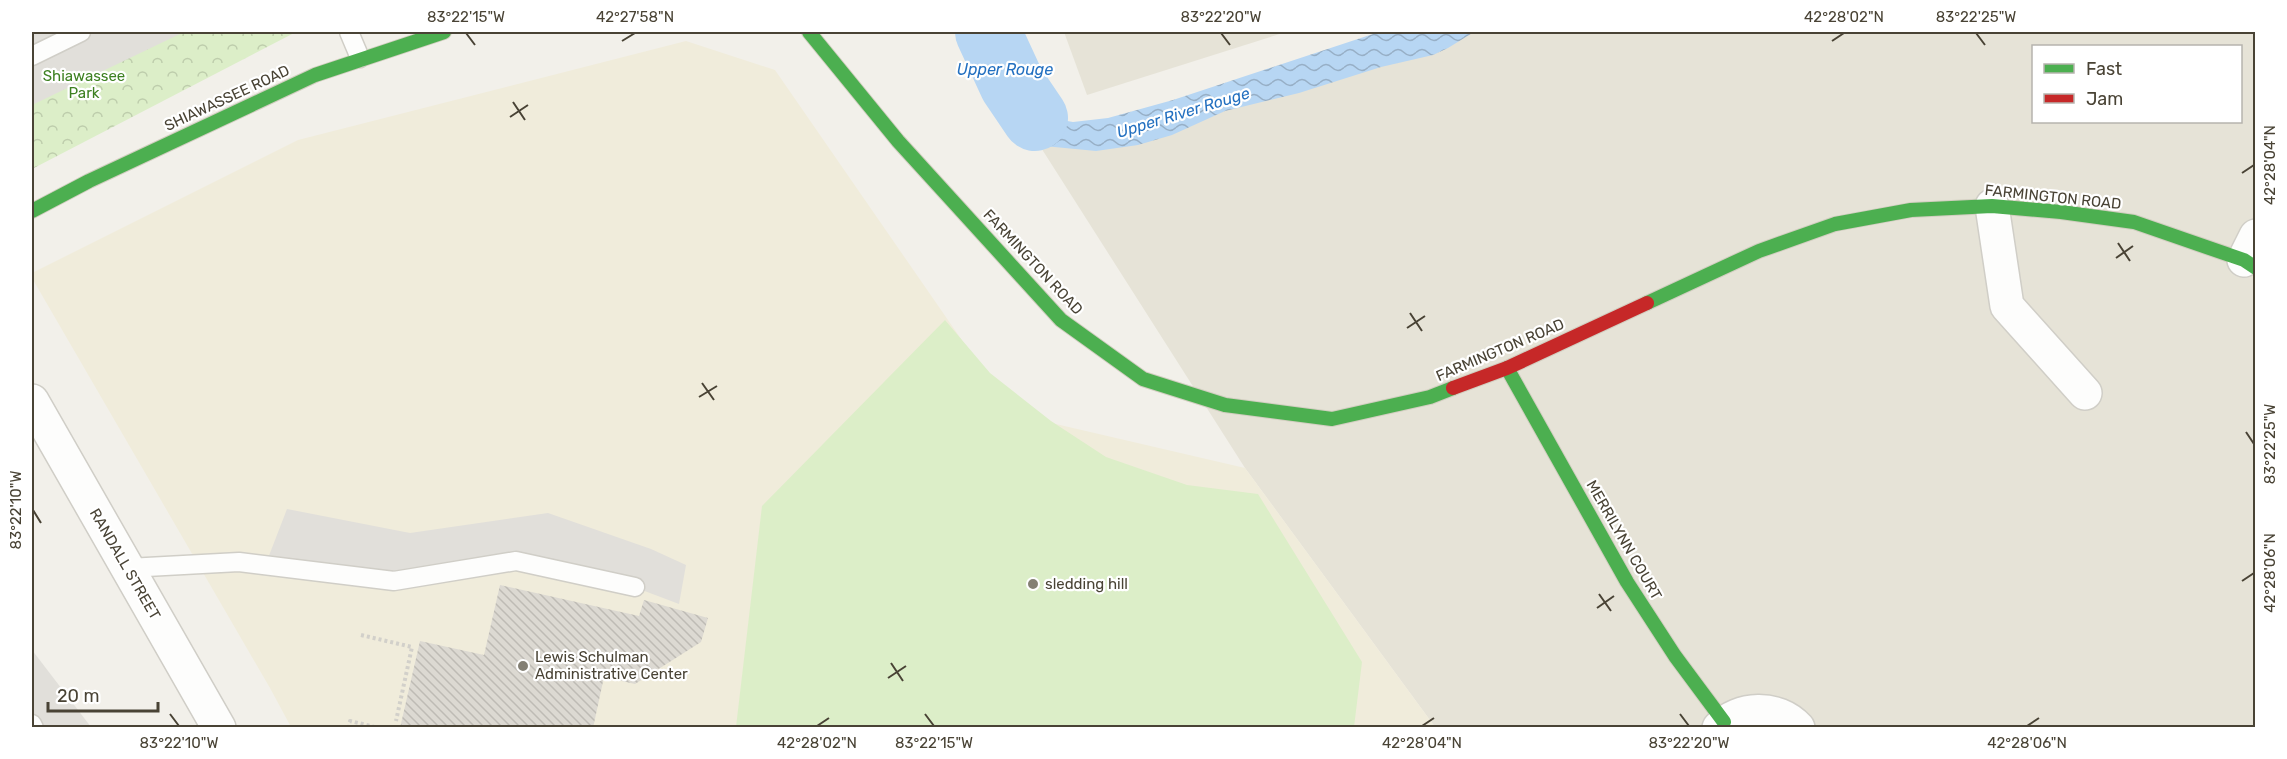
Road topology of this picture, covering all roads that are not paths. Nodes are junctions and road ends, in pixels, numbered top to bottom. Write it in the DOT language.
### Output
graph roads {
  1 [pos="81,32"];
  2 [pos="349,32"];
  3 [pos="444,32"];
  4 [pos="809,32"];
  5 [pos="32,56"];
  6 [pos="360,58"];
  7 [pos="1992,206"];
  8 [pos="32,211"];
  9 [pos="2252,255"];
  10 [pos="1507,368"];
  11 [pos="2085,393"];
  12 [pos="32,401"];
  13 [pos="128,568"];
  14 [pos="634,587"];
  15 [pos="1722,725"];
  16 [pos="219,728"];
  17 [pos="1798,728"];
  1 -- 5 [label="lane"];
  2 -- 6 [label="lane"];
  3 -- 6 [label="street, SHIAWASSEE ROAD"];
  4 -- 10 [label="street, FARMINGTON ROAD"];
  6 -- 8 [label="street, SHIAWASSEE ROAD"];
  7 -- 9 [label="street, FARMINGTON ROAD"];
  7 -- 10 [label="street, FARMINGTON ROAD"];
  7 -- 11 [label="street"];
  10 -- 15 [label="street, MERRILYNN COURT"];
  12 -- 13 [label="street, RANDALL STREET"];
  13 -- 14 [label="lane"];
  13 -- 16 [label="street, RANDALL STREET"];
  15 -- 17 [label="street"];
}
